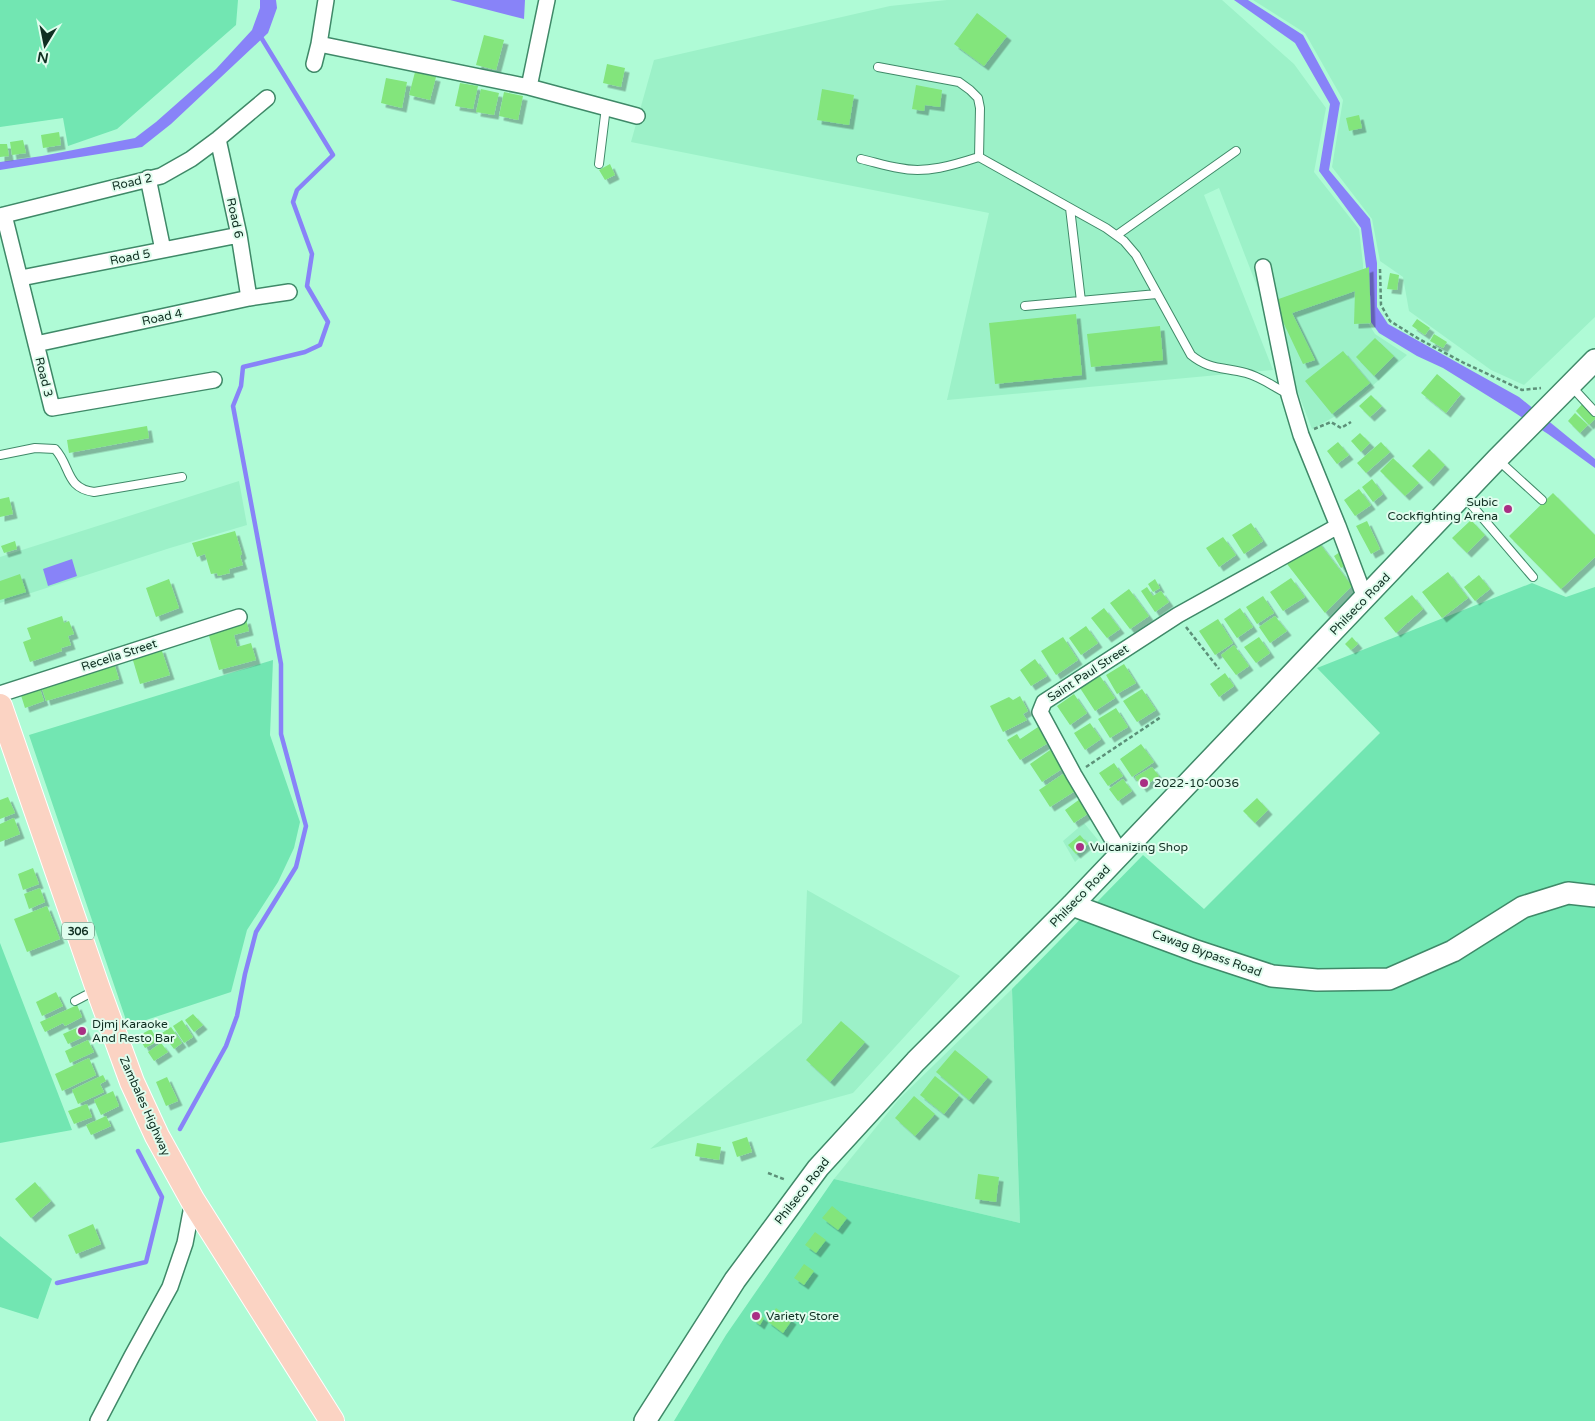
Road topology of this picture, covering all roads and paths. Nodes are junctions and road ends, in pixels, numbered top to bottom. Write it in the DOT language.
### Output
graph roads {
  1 [pos="326,0"];
  2 [pos="547,0"];
  3 [pos="320,44"];
  4 [pos="314,64"];
  5 [pos="878,67"];
  6 [pos="529,87"];
  7 [pos="268,98"];
  8 [pos="606,106"];
  9 [pos="637,116"];
  10 [pos="218,139"];
  11 [pos="1236,151"];
  12 [pos="979,157"];
  13 [pos="862,159"];
  14 [pos="599,164"];
  15 [pos="148,178"];
  16 [pos="1070,208"];
  17 [pos="2,215"];
  18 [pos="238,235"];
  19 [pos="1117,235"];
  20 [pos="162,250"];
  21 [pos="1263,267"];
  22 [pos="1380,269"];
  23 [pos="21,278"];
  24 [pos="289,292"];
  25 [pos="1157,294"];
  26 [pos="249,298"];
  27 [pos="1081,301"];
  28 [pos="1025,306"];
  29 [pos="36,344"];
  30 [pos="1595,361"];
  31 [pos="214,380"];
  32 [pos="1570,385"];
  33 [pos="1289,395"];
  34 [pos="1547,396"];
  35 [pos="1595,412"];
  36 [pos="1352,422"];
  37 [pos="1301,435"];
  38 [pos="1504,452"];
  39 [pos="0,455"];
  40 [pos="182,477"];
  41 [pos="1463,495"];
  42 [pos="1542,500"];
  43 [pos="1338,526"];
  44 [pos="1534,577"];
  45 [pos="1365,598"];
  46 [pos="1178,616"];
  47 [pos="239,617"];
  48 [pos="1219,669"];
  49 [pos="0,694"];
  50 [pos="0,706"];
  51 [pos="1161,717"];
  52 [pos="1074,775"];
  53 [pos="1121,854"];
  54 [pos="1595,896"];
  55 [pos="1072,905"];
  56 [pos="98,989"];
  57 [pos="75,1001"];
  58 [pos="194,1201"];
  59 [pos="98,1421"];
  60 [pos="332,1421"];
  61 [pos="646,1421"];
  1 -- 3 [label="street"];
  2 -- 6 [label="street"];
  3 -- 4 [label="street"];
  3 -- 6 [label="street"];
  5 -- 12 [label="lane"];
  6 -- 8 [label="street"];
  7 -- 10 [label="street, Road 2"];
  8 -- 9 [label="street"];
  8 -- 14 [label="lane"];
  10 -- 15 [label="street, Road 2"];
  10 -- 18 [label="street, Road 6"];
  11 -- 19 [label="lane"];
  12 -- 13 [label="lane"];
  12 -- 16 [label="lane"];
  15 -- 17 [label="street, Road 2"];
  15 -- 20 [label="street"];
  16 -- 19 [label="lane"];
  16 -- 27 [label="lane"];
  17 -- 23 [label="street, Road 3"];
  18 -- 20 [label="street, Road 5"];
  18 -- 26 [label="street, Road 6"];
  19 -- 25 [label="lane"];
  20 -- 23 [label="street, Road 5"];
  21 -- 33 [label="street"];
  22 -- 34 [label="path"];
  23 -- 29 [label="street, Road 3"];
  24 -- 26 [label="street, Road 4"];
  25 -- 27 [label="lane"];
  25 -- 33 [label="lane"];
  26 -- 29 [label="street, Road 4"];
  27 -- 28 [label="lane"];
  29 -- 31 [label="street, Road 3"];
  30 -- 32 [label="street, Philseco Road"];
  32 -- 34 [label="street, Philseco Road"];
  32 -- 35 [label="lane"];
  33 -- 37 [label="street"];
  34 -- 38 [label="street, Philseco Road"];
  36 -- 37 [label="path"];
  37 -- 43 [label="street"];
  38 -- 41 [label="street, Philseco Road"];
  38 -- 42 [label="lane"];
  39 -- 40 [label="lane"];
  41 -- 44 [label="lane"];
  41 -- 45 [label="street, Philseco Road"];
  43 -- 45 [label="street"];
  43 -- 46 [label="street"];
  45 -- 53 [label="street, Philseco Road"];
  46 -- 48 [label="path"];
  46 -- 52 [label="street, Saint Paul Street"];
  47 -- 49 [label="street, Recella Street"];
  50 -- 56 [label="main road, Zambales Highway / 306"];
  51 -- 52 [label="path"];
  52 -- 53 [label="street, Saint Paul Street"];
  53 -- 55 [label="street, Philseco Road"];
  54 -- 55 [label="street, Cawag Bypass Road"];
  55 -- 61 [label="street, Philseco Road"];
  56 -- 57 [label="lane"];
  56 -- 58 [label="main road, Zambales Highway / 306"];
  58 -- 59 [label="street"];
  58 -- 60 [label="main road, Zambales Highway / 306"];
}
